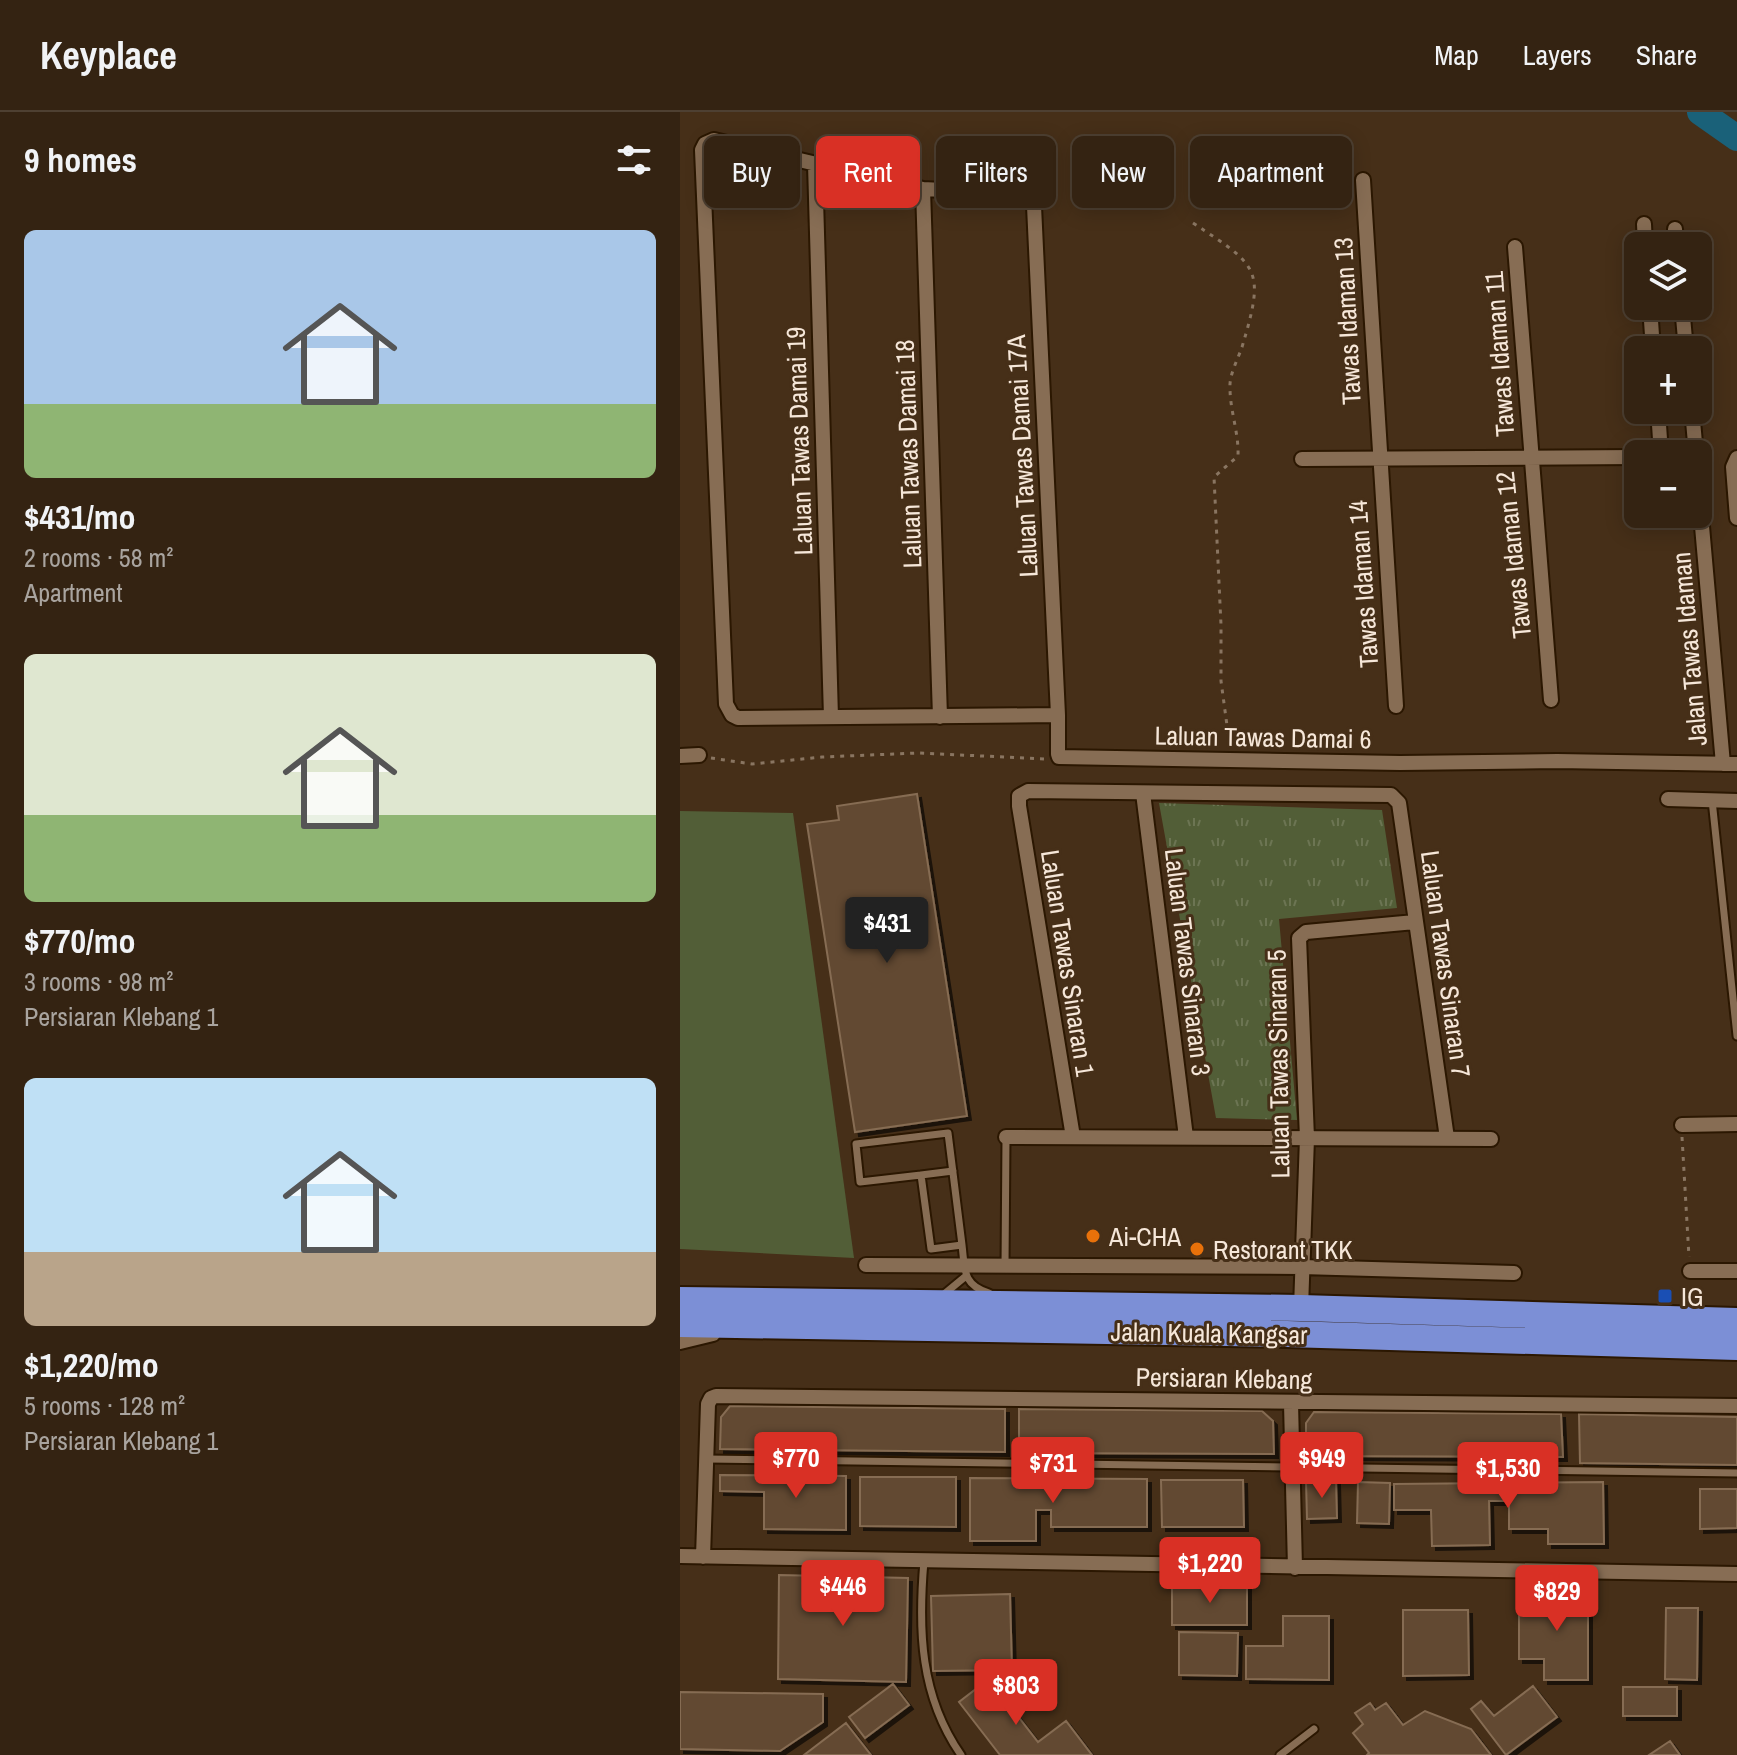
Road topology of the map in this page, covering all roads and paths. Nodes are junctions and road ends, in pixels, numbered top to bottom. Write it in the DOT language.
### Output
graph roads {
  1 [pos="815,164"];
  2 [pos="1363,180"];
  3 [pos="923,189"];
  4 [pos="1193,223"];
  5 [pos="1644,224"];
  6 [pos="1675,229"];
  7 [pos="1644,232"];
  8 [pos="1675,232"];
  9 [pos="1515,247"];
  10 [pos="1624,457"];
  11 [pos="1531,458"];
  12 [pos="1736,458"];
  13 [pos="1302,459"];
  14 [pos="1378,459"];
  15 [pos="1737,518"];
  16 [pos="1703,528"];
  17 [pos="1551,700"];
  18 [pos="1396,706"];
  19 [pos="1058,715"];
  20 [pos="831,717"];
  21 [pos="940,717"];
  22 [pos="699,755"];
  23 [pos="680,756"];
  24 [pos="1062,758"];
  25 [pos="1232,760"];
  26 [pos="1730,764"];
  27 [pos="1143,793"];
  28 [pos="1668,799"];
  29 [pos="1712,800"];
  30 [pos="1737,801"];
  31 [pos="1415,922"];
  32 [pos="1737,1036"];
  33 [pos="1737,1124"];
  34 [pos="1682,1125"];
  35 [pos="1006,1137"];
  36 [pos="1073,1137"];
  37 [pos="1186,1137"];
  38 [pos="1307,1138"];
  39 [pos="1447,1138"];
  40 [pos="1491,1139"];
  41 [pos="953,1171"];
  42 [pos="921,1175"];
  43 [pos="962,1245"];
  44 [pos="866,1265"];
  45 [pos="1005,1266"];
  46 [pos="1301,1267"];
  47 [pos="966,1271"];
  48 [pos="1690,1271"];
  49 [pos="1737,1271"];
  50 [pos="1514,1273"];
  51 [pos="994,1294"];
  52 [pos="1004,1295"];
  53 [pos="680,1300"];
  54 [pos="870,1304"];
  55 [pos="1043,1305"];
  56 [pos="1301,1308"];
  57 [pos="1737,1321"];
  58 [pos="680,1324"];
  59 [pos="776,1325"];
  60 [pos="680,1342"];
  61 [pos="1737,1347"];
  62 [pos="1291,1403"];
  63 [pos="1737,1406"];
  64 [pos="705,1459"];
  65 [pos="1294,1468"];
  66 [pos="1737,1473"];
  67 [pos="680,1556"];
  68 [pos="703,1557"];
  69 [pos="924,1561"];
  70 [pos="1295,1568"];
  71 [pos="1737,1574"];
  72 [pos="1314,1729"];
  73 [pos="961,1755"];
  74 [pos="1280,1755"];
  1 -- 3 [label="street"];
  1 -- 20 [label="street, Laluan Tawas Damai 19"];
  1 -- 20 [label="street"];
  2 -- 14 [label="street, Tawas Idaman 13"];
  3 -- 19 [label="street, Laluan Tawas Damai 17A"];
  3 -- 21 [label="street, Laluan Tawas Damai 18"];
  4 -- 25 [label="path"];
  5 -- 7 [label="street"];
  6 -- 8 [label="street"];
  9 -- 11 [label="street, Tawas Idaman 11"];
  10 -- 11 [label="street"];
  11 -- 14 [label="street, Tawas Idaman 12"];
  11 -- 17 [label="street, Tawas Idaman 12"];
  12 -- 15 [label="street"];
  13 -- 14 [label="street, Tawas Idaman 12"];
  14 -- 18 [label="street, Tawas Idaman 14"];
  16 -- 26 [label="street, Jalan Tawas Idaman"];
  19 -- 21 [label="street"];
  19 -- 24 [label="street"];
  20 -- 21 [label="street"];
  22 -- 23 [label="street"];
  22 -- 24 [label="path"];
  24 -- 25 [label="street, Laluan Tawas Damai 6"];
  25 -- 26 [label="street, Laluan Tawas Damai 6"];
  27 -- 31 [label="street, Laluan Tawas Sinaran 7"];
  27 -- 36 [label="street, Laluan Tawas Sinaran 1"];
  27 -- 37 [label="street, Laluan Tawas Sinaran 3"];
  28 -- 29 [label="street"];
  29 -- 30 [label="street"];
  29 -- 32 [label="lane"];
  31 -- 38 [label="street, Laluan Tawas Sinaran 5"];
  31 -- 39 [label="street, Laluan Tawas Sinaran 7"];
  33 -- 34 [label="street"];
  34 -- 48 [label="path"];
  35 -- 36 [label="street"];
  35 -- 45 [label="lane"];
  36 -- 37 [label="street"];
  37 -- 38 [label="street"];
  38 -- 39 [label="street"];
  38 -- 46 [label="street, Laluan Tawas Sinaran 5"];
  39 -- 40 [label="street"];
  41 -- 42 [label="lane"];
  41 -- 42 [label="lane"];
  41 -- 43 [label="lane"];
  42 -- 43 [label="lane"];
  43 -- 47 [label="lane"];
  44 -- 47 [label="street"];
  45 -- 46 [label="street"];
  45 -- 47 [label="street"];
  46 -- 50 [label="street"];
  46 -- 56 [label="street, Laluan Tawas Sinaran 5"];
  47 -- 51 [label="lane"];
  47 -- 54 [label="lane"];
  48 -- 49 [label="street"];
  52 -- 55 [label="lane"];
  53 -- 54 [label="highway, Jalan Kuala Kangsar"];
  54 -- 55 [label="highway, Jalan Kuala Kangsar"];
  55 -- 56 [label="highway, Jalan Kuala Kangsar"];
  56 -- 57 [label="highway, Jalan Kuala Kangsar"];
  58 -- 59 [label="highway, Jalan Kuala Kangsar"];
  59 -- 60 [label="street"];
  59 -- 61 [label="highway, Jalan Kuala Kangsar"];
  62 -- 63 [label="street, Persiaran Klebang"];
  62 -- 64 [label="street, Persiaran Klebang"];
  62 -- 65 [label="street"];
  64 -- 65 [label="lane"];
  64 -- 68 [label="street"];
  65 -- 66 [label="lane"];
  65 -- 70 [label="street"];
  67 -- 68 [label="street"];
  68 -- 69 [label="street"];
  69 -- 70 [label="street"];
  69 -- 73 [label="lane"];
  70 -- 71 [label="street"];
  72 -- 74 [label="lane"];
}
